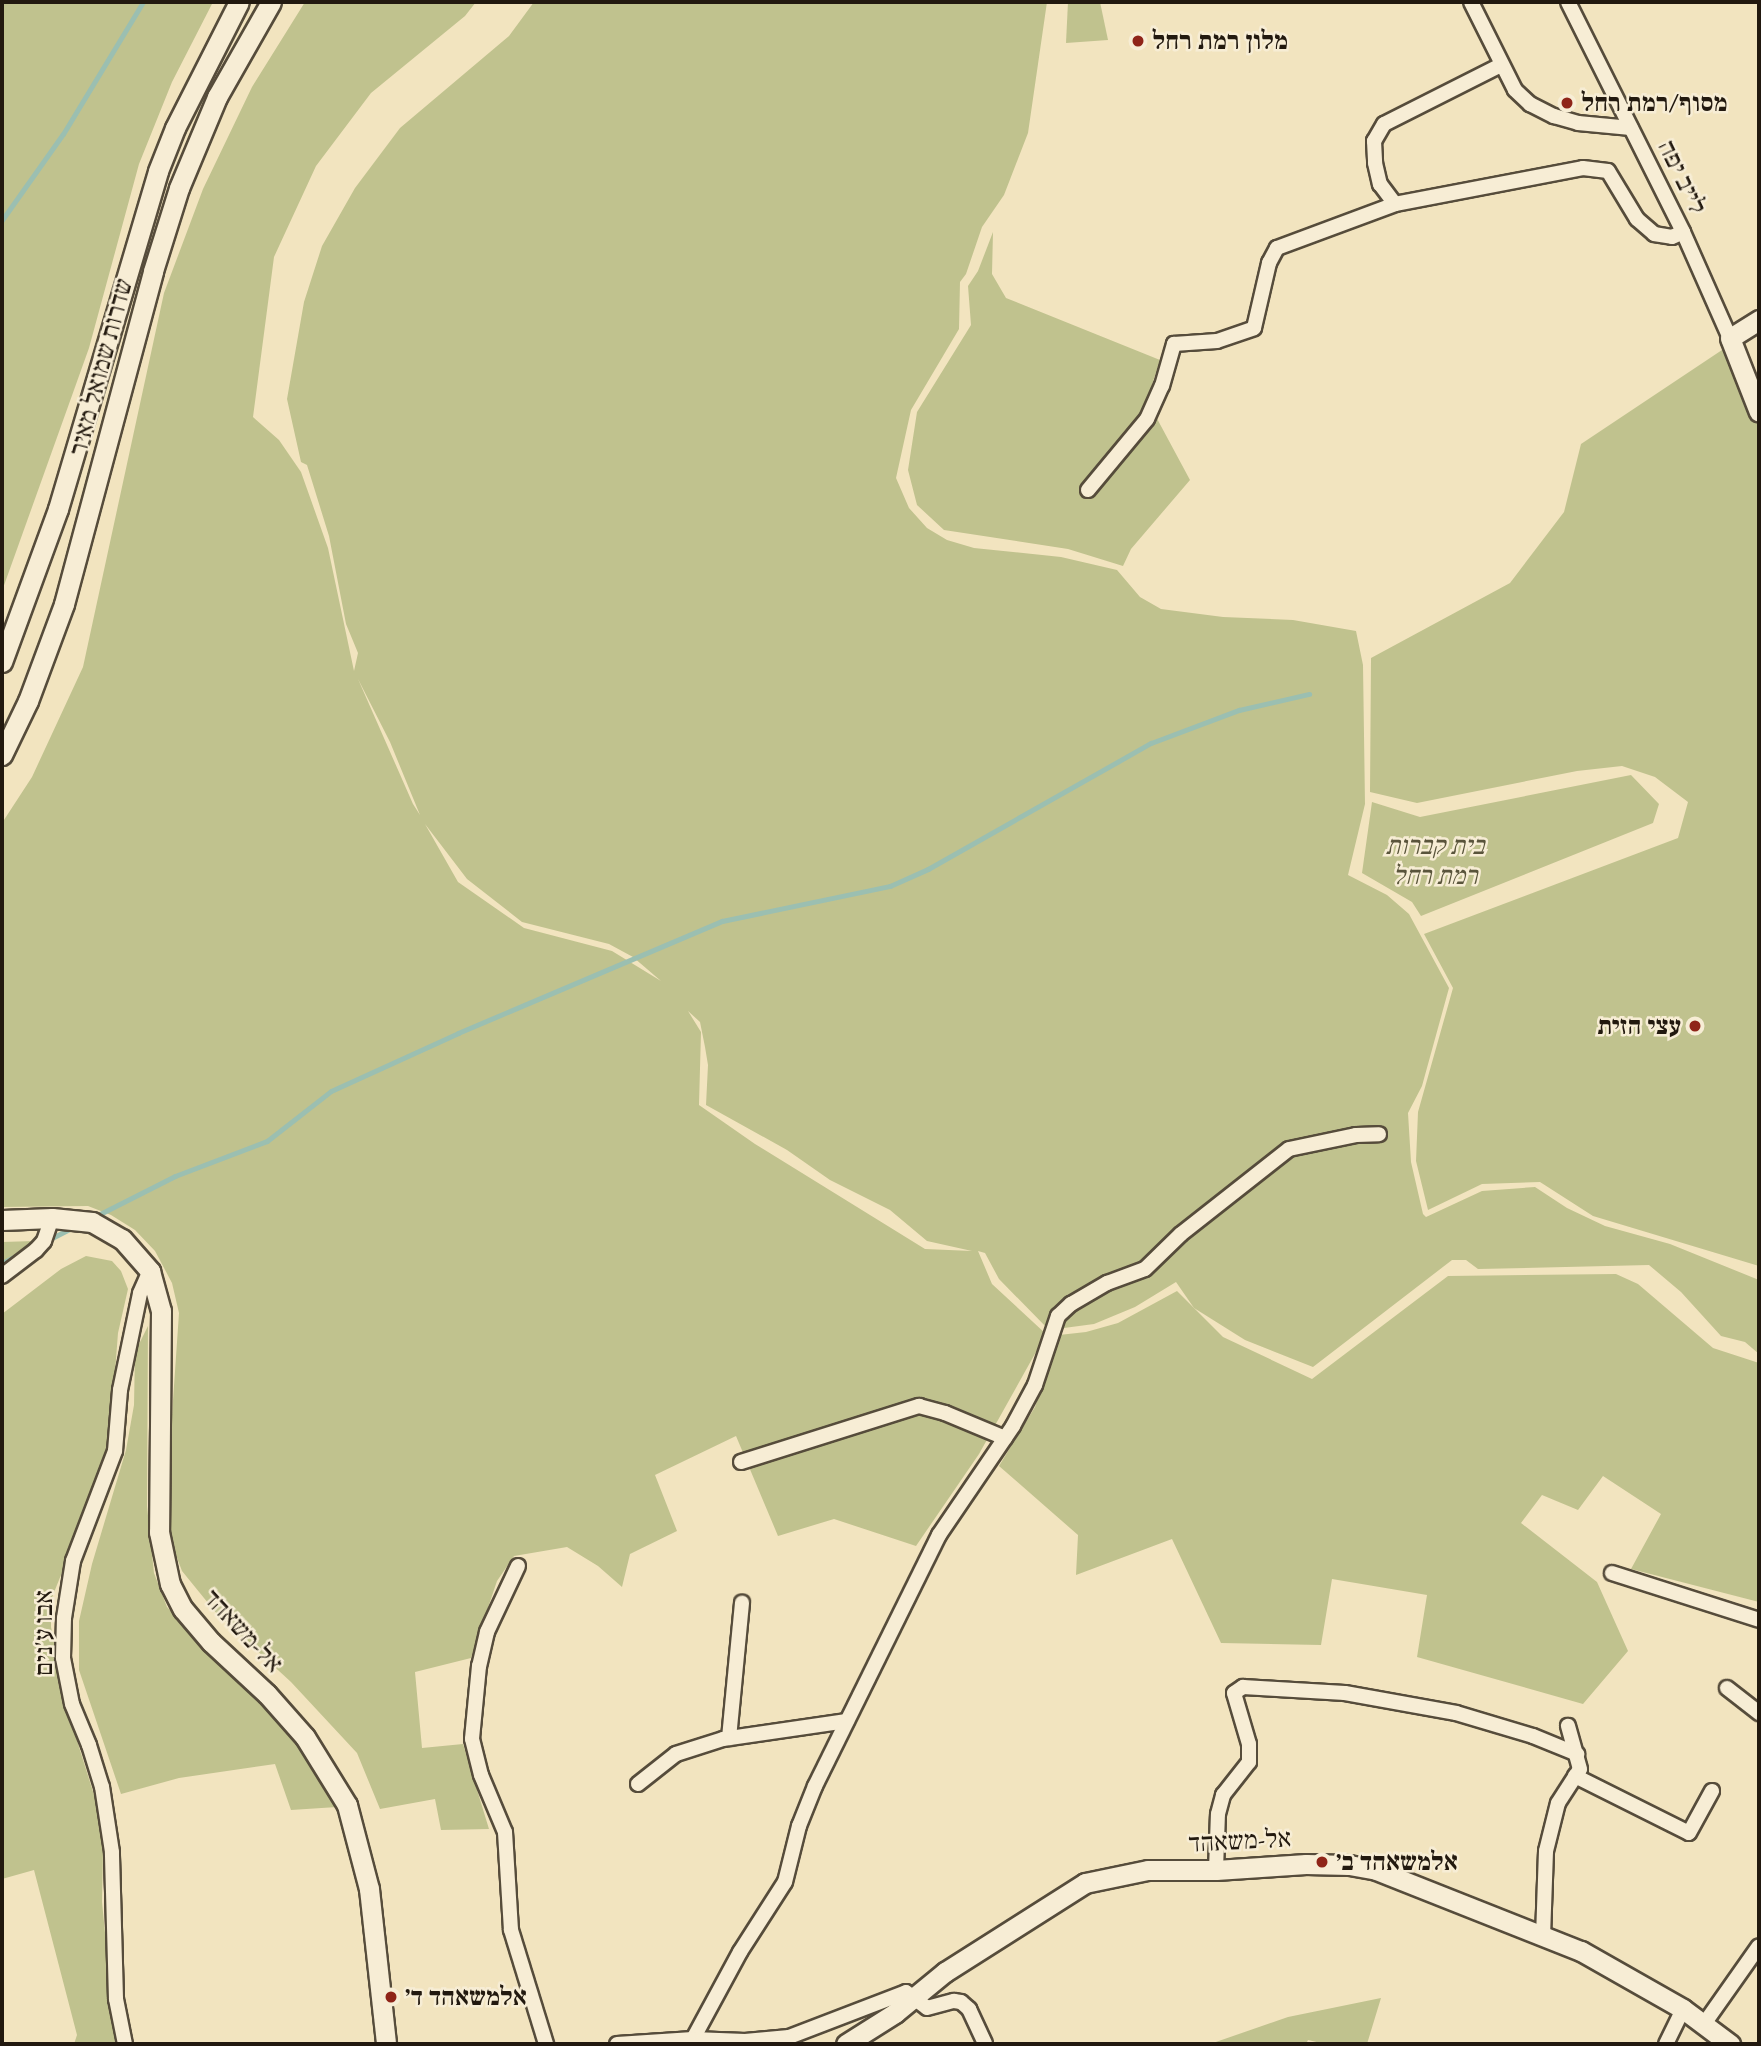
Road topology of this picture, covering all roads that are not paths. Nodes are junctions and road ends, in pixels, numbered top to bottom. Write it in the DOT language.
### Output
graph roads {
  1 [pos="239,2"];
  2 [pos="271,2"];
  3 [pos="1471,2"];
  4 [pos="1568,2"];
  5 [pos="1501,65"];
  6 [pos="1631,128"];
  7 [pos="1395,204"];
  8 [pos="1683,232"];
  9 [pos="1759,320"];
  10 [pos="1730,338"];
  11 [pos="1759,412"];
  12 [pos="1088,490"];
  13 [pos="2,662"];
  14 [pos="2,755"];
  15 [pos="1379,1134"];
  16 [pos="52,1218"];
  17 [pos="2,1220"];
  18 [pos="150,1270"];
  19 [pos="2,1276"];
  20 [pos="1005,1438"];
  21 [pos="741,1462"];
  22 [pos="518,1566"];
  23 [pos="1612,1573"];
  24 [pos="741,1604"];
  25 [pos="1759,1620"];
  26 [pos="1727,1688"];
  27 [pos="1759,1713"];
  28 [pos="847,1721"];
  29 [pos="1568,1726"];
  30 [pos="729,1738"];
  31 [pos="1577,1754"];
  32 [pos="1575,1776"];
  33 [pos="638,1784"];
  34 [pos="1712,1791"];
  35 [pos="1216,1870"];
  36 [pos="1543,1937"];
  37 [pos="1759,1946"];
  38 [pos="913,1996"];
  39 [pos="1683,2009"];
  40 [pos="1703,2024"];
  41 [pos="693,2039"];
  42 [pos="125,2044"];
  43 [pos="386,2044"];
  44 [pos="546,2044"];
  45 [pos="617,2044"];
  46 [pos="846,2044"];
  47 [pos="985,2044"];
  48 [pos="1666,2044"];
  49 [pos="1730,2044"];
  1 -- 13 [label="street, שדרות שמואל מאיר"];
  2 -- 14 [label="street, שדרות שמואל מאיר"];
  3 -- 5 [label="street"];
  4 -- 6 [label="street, לייב יפה"];
  5 -- 6 [label="street"];
  5 -- 7 [label="street"];
  6 -- 8 [label="street, לייב יפה"];
  7 -- 8 [label="street"];
  7 -- 12 [label="street"];
  8 -- 10 [label="street, לייב יפה"];
  9 -- 10 [label="street"];
  10 -- 11 [label="street"];
  15 -- 20 [label="street"];
  16 -- 17 [label="street, אל-משאהד"];
  16 -- 18 [label="street, אל-משאהד"];
  16 -- 19 [label="street"];
  18 -- 42 [label="street, אבו ע'נים"];
  18 -- 43 [label="street, אל-משאהד"];
  20 -- 21 [label="street"];
  20 -- 28 [label="street"];
  22 -- 44 [label="street"];
  23 -- 25 [label="street"];
  24 -- 30 [label="street"];
  26 -- 27 [label="street"];
  28 -- 30 [label="street"];
  28 -- 41 [label="street"];
  29 -- 31 [label="street"];
  30 -- 33 [label="street"];
  31 -- 32 [label="street"];
  31 -- 35 [label="street"];
  32 -- 34 [label="street"];
  32 -- 36 [label="street"];
  35 -- 36 [label="street, אל-משאהד"];
  35 -- 38 [label="street, אל-משאהד"];
  36 -- 39 [label="street, אל-משאהד"];
  37 -- 40 [label="street"];
  38 -- 41 [label="street"];
  38 -- 46 [label="street, אל-משאהד"];
  38 -- 47 [label="street"];
  39 -- 40 [label="street, אל-משאהד"];
  39 -- 48 [label="street"];
  40 -- 49 [label="street, אל-משאהד"];
  41 -- 45 [label="street"];
}
